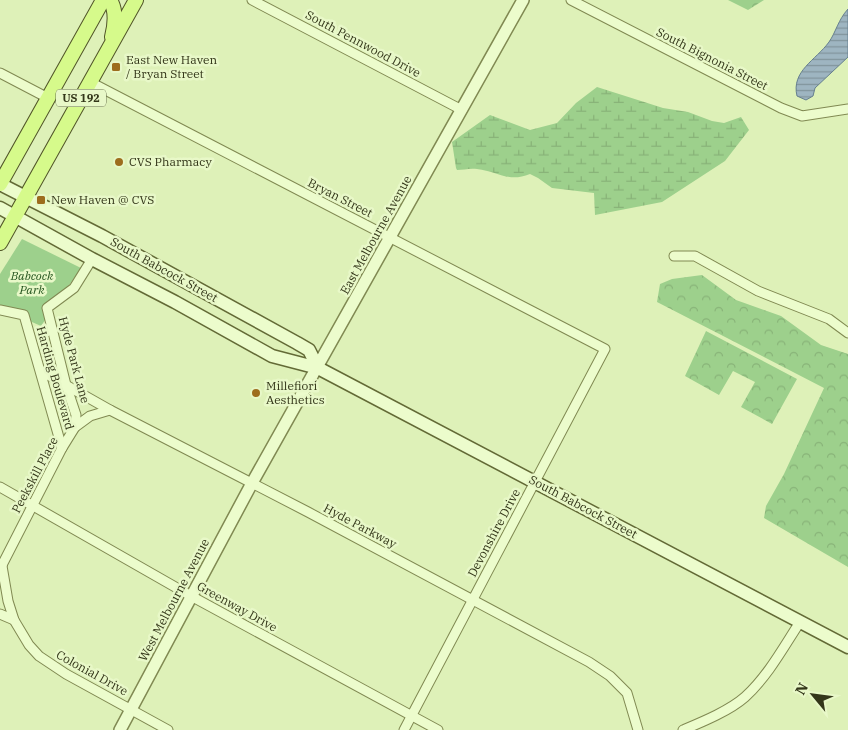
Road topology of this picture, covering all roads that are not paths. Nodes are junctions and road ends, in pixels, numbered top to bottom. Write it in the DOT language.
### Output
graph roads {
  1 [pos="103,0"];
  2 [pos="110,0"];
  3 [pos="136,0"];
  4 [pos="252,0"];
  5 [pos="523,0"];
  6 [pos="571,0"];
  7 [pos="111,45"];
  8 [pos="0,73"];
  9 [pos="90,82"];
  10 [pos="48,98"];
  11 [pos="848,109"];
  12 [pos="462,110"];
  13 [pos="0,184"];
  14 [pos="26,196"];
  15 [pos="0,208"];
  16 [pos="15,217"];
  17 [pos="390,238"];
  18 [pos="0,243"];
  19 [pos="674,256"];
  20 [pos="92,259"];
  21 [pos="0,310"];
  22 [pos="848,333"];
  23 [pos="605,349"];
  24 [pos="318,368"];
  25 [pos="41,371"];
  26 [pos="66,385"];
  27 [pos="110,410"];
  28 [pos="75,426"];
  29 [pos="62,448"];
  30 [pos="535,482"];
  31 [pos="252,483"];
  32 [pos="0,488"];
  33 [pos="33,506"];
  34 [pos="1,568"];
  35 [pos="192,596"];
  36 [pos="473,599"];
  37 [pos="0,614"];
  38 [pos="14,620"];
  39 [pos="800,622"];
  40 [pos="848,647"];
  41 [pos="131,710"];
  42 [pos="412,716"];
  43 [pos="120,730"];
  44 [pos="168,730"];
  45 [pos="404,730"];
  46 [pos="438,730"];
  47 [pos="638,730"];
  48 [pos="683,730"];
  1 -- 10 [label="main road, US 192"];
  2 -- 7 [label="main road"];
  3 -- 7 [label="main road, US 192"];
  4 -- 12 [label="street, South Pennwood Drive"];
  5 -- 12 [label="street, East Melbourne Avenue"];
  6 -- 11 [label="street, South Bignonia Street"];
  7 -- 9 [label="main road, US 192"];
  8 -- 10 [label="street"];
  9 -- 14 [label="main road, US 192"];
  9 -- 17 [label="street, Bryan Street"];
  10 -- 13 [label="main road, US 192"];
  12 -- 17 [label="street, East Melbourne Avenue"];
  13 -- 14 [label="main road, South Babcock Street"];
  14 -- 16 [label="main road, US 192"];
  14 -- 24 [label="main road, South Babcock Street"];
  15 -- 16 [label="main road, South Babcock Street"];
  16 -- 18 [label="main road, US 192"];
  16 -- 20 [label="main road, South Babcock Street"];
  17 -- 23 [label="street, Bryan Street"];
  17 -- 24 [label="street, East Melbourne Avenue"];
  19 -- 22 [label="street"];
  20 -- 24 [label="main road, South Babcock Street"];
  20 -- 26 [label="street, Hyde Park Lane"];
  21 -- 25 [label="street, Harding Boulevard"];
  23 -- 30 [label="street, Devonshire Drive"];
  24 -- 30 [label="main road, South Babcock Street"];
  24 -- 31 [label="street, East Melbourne Avenue"];
  25 -- 26 [label="street, Hyde Parkway"];
  25 -- 29 [label="street, Harding Boulevard"];
  26 -- 27 [label="street, Hyde Parkway"];
  26 -- 28 [label="street, Hyde Park Lane"];
  27 -- 28 [label="street"];
  27 -- 31 [label="street, Hyde Parkway"];
  28 -- 29 [label="street, Peekskill Place"];
  29 -- 33 [label="street, Peekskill Place"];
  30 -- 36 [label="street, Devonshire Drive"];
  30 -- 39 [label="main road, South Babcock Street"];
  31 -- 35 [label="street, West Melbourne Avenue"];
  31 -- 36 [label="street, Hyde Parkway"];
  32 -- 33 [label="street, Greenway Drive"];
  33 -- 34 [label="street, Peekskill Place"];
  33 -- 35 [label="street, Greenway Drive"];
  34 -- 38 [label="street, Colonial Drive"];
  35 -- 41 [label="street, West Melbourne Avenue"];
  35 -- 42 [label="street, Greenway Drive"];
  36 -- 42 [label="street, Devonshire Drive"];
  36 -- 47 [label="street, Hyde Parkway"];
  37 -- 38 [label="street"];
  38 -- 41 [label="street, Colonial Drive"];
  39 -- 40 [label="main road, South Babcock Street"];
  39 -- 48 [label="street"];
  41 -- 43 [label="street, West Melbourne Avenue"];
  41 -- 44 [label="street, Colonial Drive"];
  42 -- 45 [label="street, Devonshire Drive"];
  42 -- 46 [label="street, Greenway Drive"];
}
